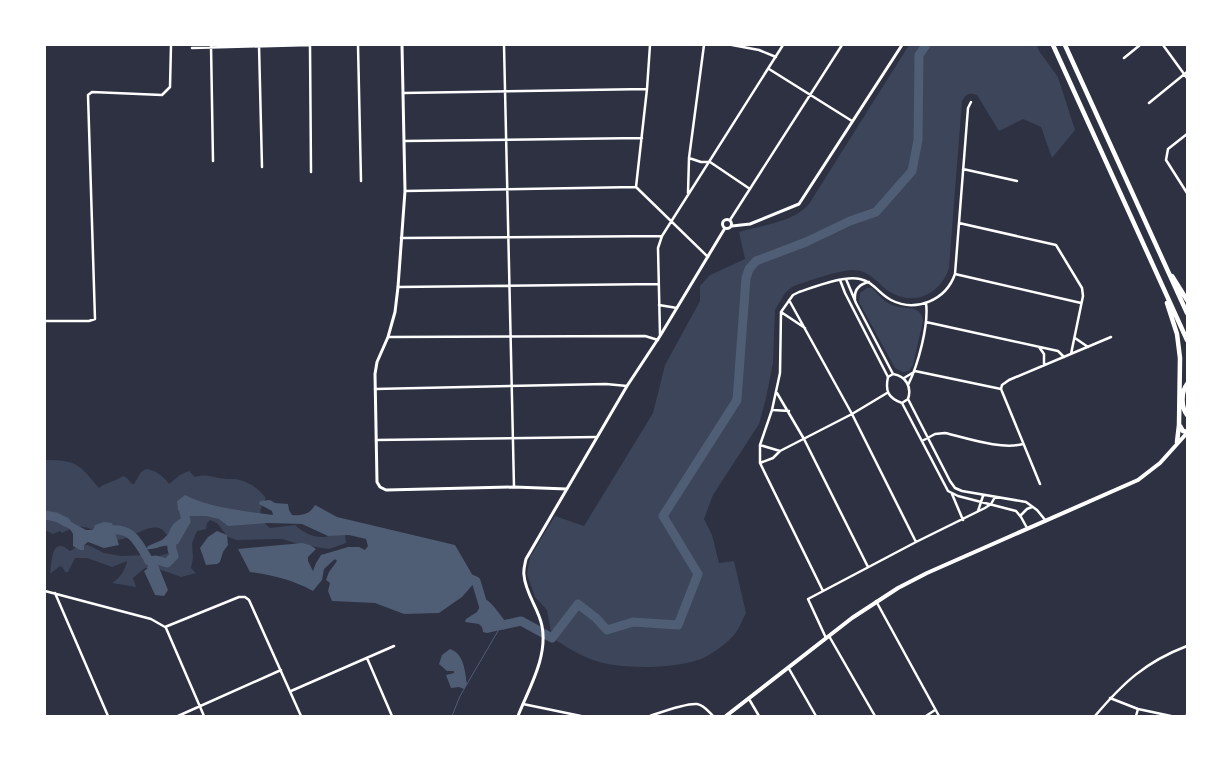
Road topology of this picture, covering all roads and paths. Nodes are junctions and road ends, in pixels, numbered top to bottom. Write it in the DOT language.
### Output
graph roads {
  1 [pos="171,45"];
  2 [pos="310,45"];
  3 [pos="358,45"];
  4 [pos="402,45"];
  5 [pos="504,45"];
  6 [pos="650,45"];
  7 [pos="704,45"];
  8 [pos="732,45"];
  9 [pos="758,45"];
  10 [pos="783,45"];
  11 [pos="842,45"];
  12 [pos="902,45"];
  13 [pos="1053,45"];
  14 [pos="1065,45"];
  15 [pos="1140,45"];
  16 [pos="1163,45"];
  17 [pos="211,46"];
  18 [pos="259,46"];
  19 [pos="192,48"];
  20 [pos="759,50"];
  21 [pos="776,57"];
  22 [pos="1124,58"];
  23 [pos="769,69"];
  24 [pos="1186,75"];
  25 [pos="647,89"];
  26 [pos="505,91"];
  27 [pos="403,94"];
  28 [pos="810,95"];
  29 [pos="971,102"];
  30 [pos="1149,103"];
  31 [pos="852,121"];
  32 [pos="1187,134"];
  33 [pos="642,138"];
  34 [pos="506,139"];
  35 [pos="404,141"];
  36 [pos="689,158"];
  37 [pos="213,161"];
  38 [pos="710,162"];
  39 [pos="262,167"];
  40 [pos="963,169"];
  41 [pos="311,172"];
  42 [pos="361,180"];
  43 [pos="688,181"];
  44 [pos="1017,181"];
  45 [pos="694,184"];
  46 [pos="636,187"];
  47 [pos="507,188"];
  48 [pos="750,189"];
  49 [pos="405,191"];
  50 [pos="688,193"];
  51 [pos="1187,193"];
  52 [pos="670,222"];
  53 [pos="731,223"];
  54 [pos="959,223"];
  55 [pos="725,228"];
  56 [pos="662,236"];
  57 [pos="508,237"];
  58 [pos="401,238"];
  59 [pos="708,257"];
  60 [pos="1161,259"];
  61 [pos="955,274"];
  62 [pos="846,279"];
  63 [pos="840,280"];
  64 [pos="869,282"];
  65 [pos="658,284"];
  66 [pos="1161,284"];
  67 [pos="509,286"];
  68 [pos="398,287"];
  69 [pos="789,300"];
  70 [pos="1187,300"];
  71 [pos="856,302"];
  72 [pos="926,303"];
  73 [pos="1081,303"];
  74 [pos="659,305"];
  75 [pos="677,308"];
  76 [pos="781,312"];
  77 [pos="1187,313"];
  78 [pos="45,321"];
  79 [pos="926,322"];
  80 [pos="806,329"];
  81 [pos="510,336"];
  82 [pos="660,336"];
  83 [pos="388,337"];
  84 [pos="1111,337"];
  85 [pos="1074,338"];
  86 [pos="658,340"];
  87 [pos="1187,340"];
  88 [pos="1039,347"];
  89 [pos="1088,347"];
  90 [pos="1071,354"];
  91 [pos="1064,357"];
  92 [pos="1044,365"];
  93 [pos="915,371"];
  94 [pos="893,374"];
  95 [pos="888,377"];
  96 [pos="904,378"];
  97 [pos="1187,384"];
  98 [pos="908,385"];
  99 [pos="627,386"];
  100 [pos="512,387"];
  101 [pos="375,389"];
  102 [pos="1001,389"];
  103 [pos="777,393"];
  104 [pos="887,393"];
  105 [pos="908,399"];
  106 [pos="902,403"];
  107 [pos="772,410"];
  108 [pos="789,411"];
  109 [pos="852,414"];
  110 [pos="1187,415"];
  111 [pos="1179,425"];
  112 [pos="1187,433"];
  113 [pos="513,437"];
  114 [pos="597,437"];
  115 [pos="928,438"];
  116 [pos="804,439"];
  117 [pos="376,440"];
  118 [pos="922,441"];
  119 [pos="1177,442"];
  120 [pos="1023,444"];
  121 [pos="760,445"];
  122 [pos="780,451"];
  123 [pos="760,463"];
  124 [pos="1040,484"];
  125 [pos="514,487"];
  126 [pos="567,489"];
  127 [pos="952,494"];
  128 [pos="983,495"];
  129 [pos="995,497"];
  130 [pos="982,502"];
  131 [pos="991,504"];
  132 [pos="1034,507"];
  133 [pos="978,511"];
  134 [pos="1020,516"];
  135 [pos="963,520"];
  136 [pos="1046,521"];
  137 [pos="1028,530"];
  138 [pos="916,542"];
  139 [pos="868,567"];
  140 [pos="45,591"];
  141 [pos="823,591"];
  142 [pos="55,593"];
  143 [pos="876,601"];
  144 [pos="165,627"];
  145 [pos="828,637"];
  146 [pos="394,646"];
  147 [pos="1187,646"];
  148 [pos="367,658"];
  149 [pos="788,667"];
  150 [pos="281,670"];
  151 [pos="291,691"];
  152 [pos="1110,698"];
  153 [pos="749,699"];
  154 [pos="523,704"];
  155 [pos="200,706"];
  156 [pos="1138,709"];
  157 [pos="936,710"];
  158 [pos="108,716"];
  159 [pos="178,716"];
  160 [pos="204,716"];
  161 [pos="301,716"];
  162 [pos="392,716"];
  163 [pos="518,716"];
  164 [pos="581,716"];
  165 [pos="650,716"];
  166 [pos="712,716"];
  167 [pos="726,716"];
  168 [pos="759,716"];
  169 [pos="816,716"];
  170 [pos="875,716"];
  171 [pos="926,716"];
  172 [pos="939,716"];
  173 [pos="1094,716"];
  174 [pos="1136,716"];
  175 [pos="1171,716"];
  1 -- 78 [label="street"];
  2 -- 18 [label="street"];
  2 -- 41 [label="street"];
  3 -- 42 [label="street"];
  4 -- 27 [label="street"];
  5 -- 26 [label="street"];
  6 -- 25 [label="street"];
  7 -- 36 [label="street"];
  8 -- 20 [label="street"];
  9 -- 20 [label="street"];
  10 -- 21 [label="street"];
  11 -- 28 [label="street"];
  12 -- 31 [label="street"];
  13 -- 66 [label="highway"];
  14 -- 60 [label="highway"];
  15 -- 22 [label="street"];
  16 -- 24 [label="street"];
  17 -- 18 [label="street"];
  17 -- 19 [label="street"];
  17 -- 37 [label="street"];
  18 -- 39 [label="street"];
  20 -- 21 [label="street"];
  21 -- 23 [label="street"];
  23 -- 28 [label="street"];
  23 -- 38 [label="street"];
  24 -- 30 [label="street"];
  25 -- 26 [label="street"];
  25 -- 33 [label="street"];
  26 -- 27 [label="street"];
  26 -- 34 [label="street"];
  27 -- 35 [label="street"];
  28 -- 31 [label="street"];
  28 -- 48 [label="street"];
  29 -- 40 [label="street"];
  31 -- 53 [label="street"];
  32 -- 51 [label="street"];
  33 -- 34 [label="street"];
  33 -- 46 [label="street"];
  34 -- 35 [label="street"];
  34 -- 47 [label="street"];
  35 -- 49 [label="street"];
  36 -- 38 [label="street"];
  36 -- 43 [label="street"];
  38 -- 45 [label="street"];
  38 -- 48 [label="street"];
  40 -- 44 [label="street"];
  40 -- 54 [label="street"];
  43 -- 45 [label="street"];
  43 -- 50 [label="street"];
  45 -- 50 [label="street"];
  46 -- 47 [label="street"];
  46 -- 52 [label="street"];
  47 -- 49 [label="street"];
  47 -- 57 [label="street"];
  48 -- 53 [label="street"];
  49 -- 58 [label="street"];
  50 -- 52 [label="street"];
  52 -- 56 [label="street"];
  52 -- 59 [label="street"];
  53 -- 55 [label="street"];
  53 -- 55 [label="street"];
  54 -- 61 [label="street"];
  54 -- 73 [label="street"];
  55 -- 59 [label="street"];
  56 -- 57 [label="street"];
  56 -- 65 [label="street"];
  57 -- 58 [label="street"];
  57 -- 67 [label="street"];
  58 -- 68 [label="street"];
  59 -- 75 [label="street"];
  60 -- 70 [label="highway"];
  60 -- 77 [label="highway"];
  61 -- 72 [label="street"];
  61 -- 73 [label="street"];
  62 -- 63 [label="street"];
  62 -- 64 [label="street"];
  62 -- 71 [label="street"];
  63 -- 69 [label="street"];
  63 -- 95 [label="street"];
  64 -- 71 [label="street"];
  64 -- 72 [label="street"];
  65 -- 67 [label="street"];
  65 -- 74 [label="street"];
  66 -- 87 [label="highway"];
  66 -- 111 [label="highway"];
  67 -- 68 [label="street"];
  67 -- 81 [label="street"];
  68 -- 83 [label="street"];
  69 -- 76 [label="street"];
  69 -- 80 [label="street"];
  71 -- 94 [label="street"];
  72 -- 79 [label="street"];
  73 -- 85 [label="street"];
  74 -- 75 [label="street"];
  74 -- 82 [label="street"];
  75 -- 82 [label="street"];
  76 -- 80 [label="street"];
  76 -- 103 [label="street"];
  79 -- 88 [label="street"];
  79 -- 93 [label="street"];
  80 -- 109 [label="street"];
  81 -- 83 [label="street"];
  81 -- 86 [label="street"];
  81 -- 100 [label="street"];
  82 -- 86 [label="street"];
  83 -- 101 [label="street"];
  84 -- 89 [label="street"];
  85 -- 89 [label="street"];
  85 -- 90 [label="street"];
  86 -- 99 [label="street"];
  88 -- 91 [label="street"];
  88 -- 92 [label="street"];
  89 -- 90 [label="street"];
  90 -- 91 [label="street"];
  91 -- 92 [label="street"];
  92 -- 102 [label="street"];
  93 -- 96 [label="street"];
  93 -- 98 [label="street"];
  93 -- 102 [label="street"];
  94 -- 95 [label="street"];
  94 -- 96 [label="street"];
  95 -- 104 [label="street"];
  96 -- 98 [label="street"];
  97 -- 110 [label="highway"];
  98 -- 105 [label="street"];
  99 -- 100 [label="street"];
  99 -- 114 [label="street"];
  100 -- 101 [label="street"];
  100 -- 113 [label="street"];
  101 -- 117 [label="street"];
  102 -- 120 [label="street"];
  103 -- 107 [label="street"];
  103 -- 108 [label="street"];
  104 -- 106 [label="street"];
  104 -- 109 [label="street"];
  105 -- 106 [label="street"];
  105 -- 115 [label="street"];
  106 -- 118 [label="street"];
  107 -- 108 [label="street"];
  107 -- 121 [label="street"];
  108 -- 116 [label="street"];
  109 -- 116 [label="street"];
  109 -- 138 [label="street"];
  111 -- 112 [label="highway"];
  111 -- 119 [label="highway"];
  112 -- 119 [label="main road"];
  113 -- 114 [label="street"];
  113 -- 117 [label="street"];
  113 -- 125 [label="street"];
  114 -- 126 [label="street"];
  115 -- 118 [label="street"];
  115 -- 120 [label="street"];
  115 -- 128 [label="street"];
  116 -- 122 [label="street"];
  116 -- 139 [label="street"];
  117 -- 125 [label="street"];
  118 -- 127 [label="street"];
  119 -- 136 [label="main road"];
  120 -- 124 [label="street"];
  121 -- 122 [label="street"];
  121 -- 123 [label="street"];
  122 -- 123 [label="street"];
  123 -- 141 [label="street"];
  125 -- 126 [label="street"];
  126 -- 154 [label="street"];
  127 -- 130 [label="street"];
  127 -- 135 [label="street"];
  128 -- 129 [label="street"];
  128 -- 130 [label="street"];
  129 -- 131 [label="street"];
  129 -- 132 [label="street"];
  130 -- 131 [label="street"];
  130 -- 133 [label="street"];
  131 -- 133 [label="street"];
  131 -- 134 [label="street"];
  132 -- 134 [label="street"];
  132 -- 136 [label="street"];
  133 -- 135 [label="street"];
  134 -- 137 [label="street"];
  135 -- 138 [label="street"];
  136 -- 137 [label="main road"];
  137 -- 143 [label="main road"];
  138 -- 139 [label="street"];
  139 -- 141 [label="street"];
  140 -- 142 [label="street"];
  141 -- 145 [label="street"];
  142 -- 144 [label="street"];
  142 -- 158 [label="street"];
  143 -- 145 [label="main road"];
  143 -- 157 [label="street"];
  144 -- 150 [label="street"];
  144 -- 155 [label="street"];
  145 -- 149 [label="main road"];
  145 -- 170 [label="street"];
  146 -- 148 [label="street"];
  147 -- 152 [label="street"];
  148 -- 151 [label="street"];
  148 -- 162 [label="street"];
  149 -- 153 [label="main road"];
  149 -- 169 [label="street"];
  150 -- 151 [label="street"];
  150 -- 155 [label="street"];
  151 -- 161 [label="street"];
  152 -- 156 [label="street"];
  152 -- 173 [label="street"];
  153 -- 167 [label="main road"];
  153 -- 168 [label="street"];
  154 -- 163 [label="street"];
  154 -- 164 [label="street"];
  155 -- 159 [label="street"];
  155 -- 160 [label="street"];
  156 -- 174 [label="street"];
  156 -- 175 [label="street"];
  157 -- 171 [label="street"];
  157 -- 172 [label="street"];
  165 -- 166 [label="street"];
}
